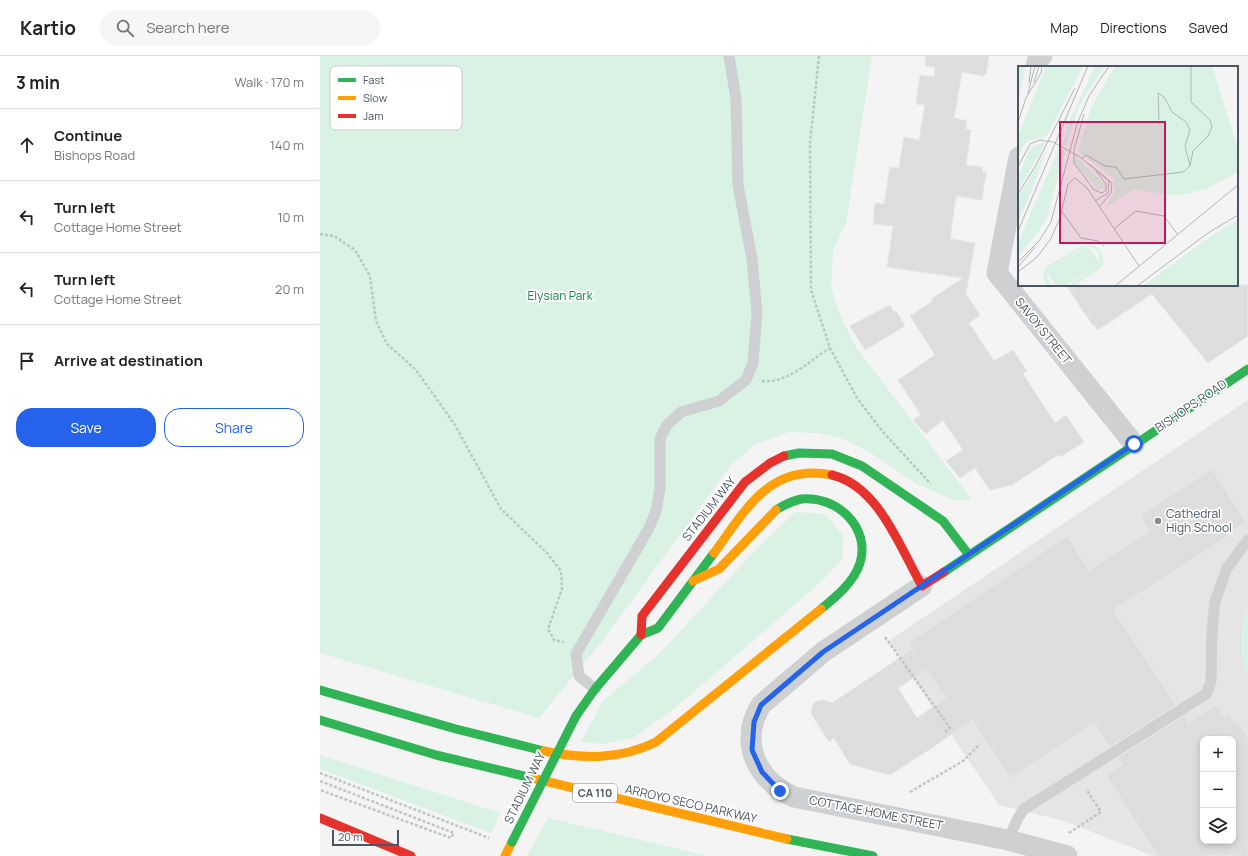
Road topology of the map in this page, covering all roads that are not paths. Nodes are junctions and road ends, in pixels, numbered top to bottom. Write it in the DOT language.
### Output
graph roads {
  1 [pos="729,56"];
  2 [pos="1042,56"];
  3 [pos="1036,66"];
  4 [pos="1018,161"];
  5 [pos="1248,369"];
  6 [pos="1134,444"];
  7 [pos="1248,540"];
  8 [pos="969,555"];
  9 [pos="693,581"];
  10 [pos="922,586"];
  11 [pos="641,635"];
  12 [pos="595,689"];
  13 [pos="320,690"];
  14 [pos="761,705"];
  15 [pos="320,720"];
  16 [pos="320,818"];
  17 [pos="1008,840"];
  18 [pos="410,855"];
  19 [pos="505,856"];
  20 [pos="873,856"];
  21 [pos="1067,856"];
  1 -- 12 [label="lane"];
  2 -- 3 [label="street"];
  4 -- 6 [label="street, SAVOY STREET"];
  5 -- 6 [label="main road, BISHOPS ROAD"];
  6 -- 8 [label="main road, BISHOPS ROAD"];
  7 -- 17 [label="lane"];
  8 -- 10 [label="main road, BISHOPS ROAD"];
  8 -- 11 [label="main road, STADIUM WAY"];
  9 -- 10 [label="main road, STADIUM WAY"];
  9 -- 11 [label="main road, STADIUM WAY"];
  9 -- 13 [label="main road"];
  10 -- 14 [label="street, BISHOPS ROAD"];
  11 -- 12 [label="main road, STADIUM WAY"];
  12 -- 19 [label="main road, STADIUM WAY, bridge"];
  14 -- 17 [label="street, COTTAGE HOME STREET"];
  15 -- 20 [label="main road, ARROYO SECO PARKWAY / CA 110"];
  16 -- 18 [label="main road"];
  17 -- 21 [label="street, COTTAGE HOME STREET"];
}
